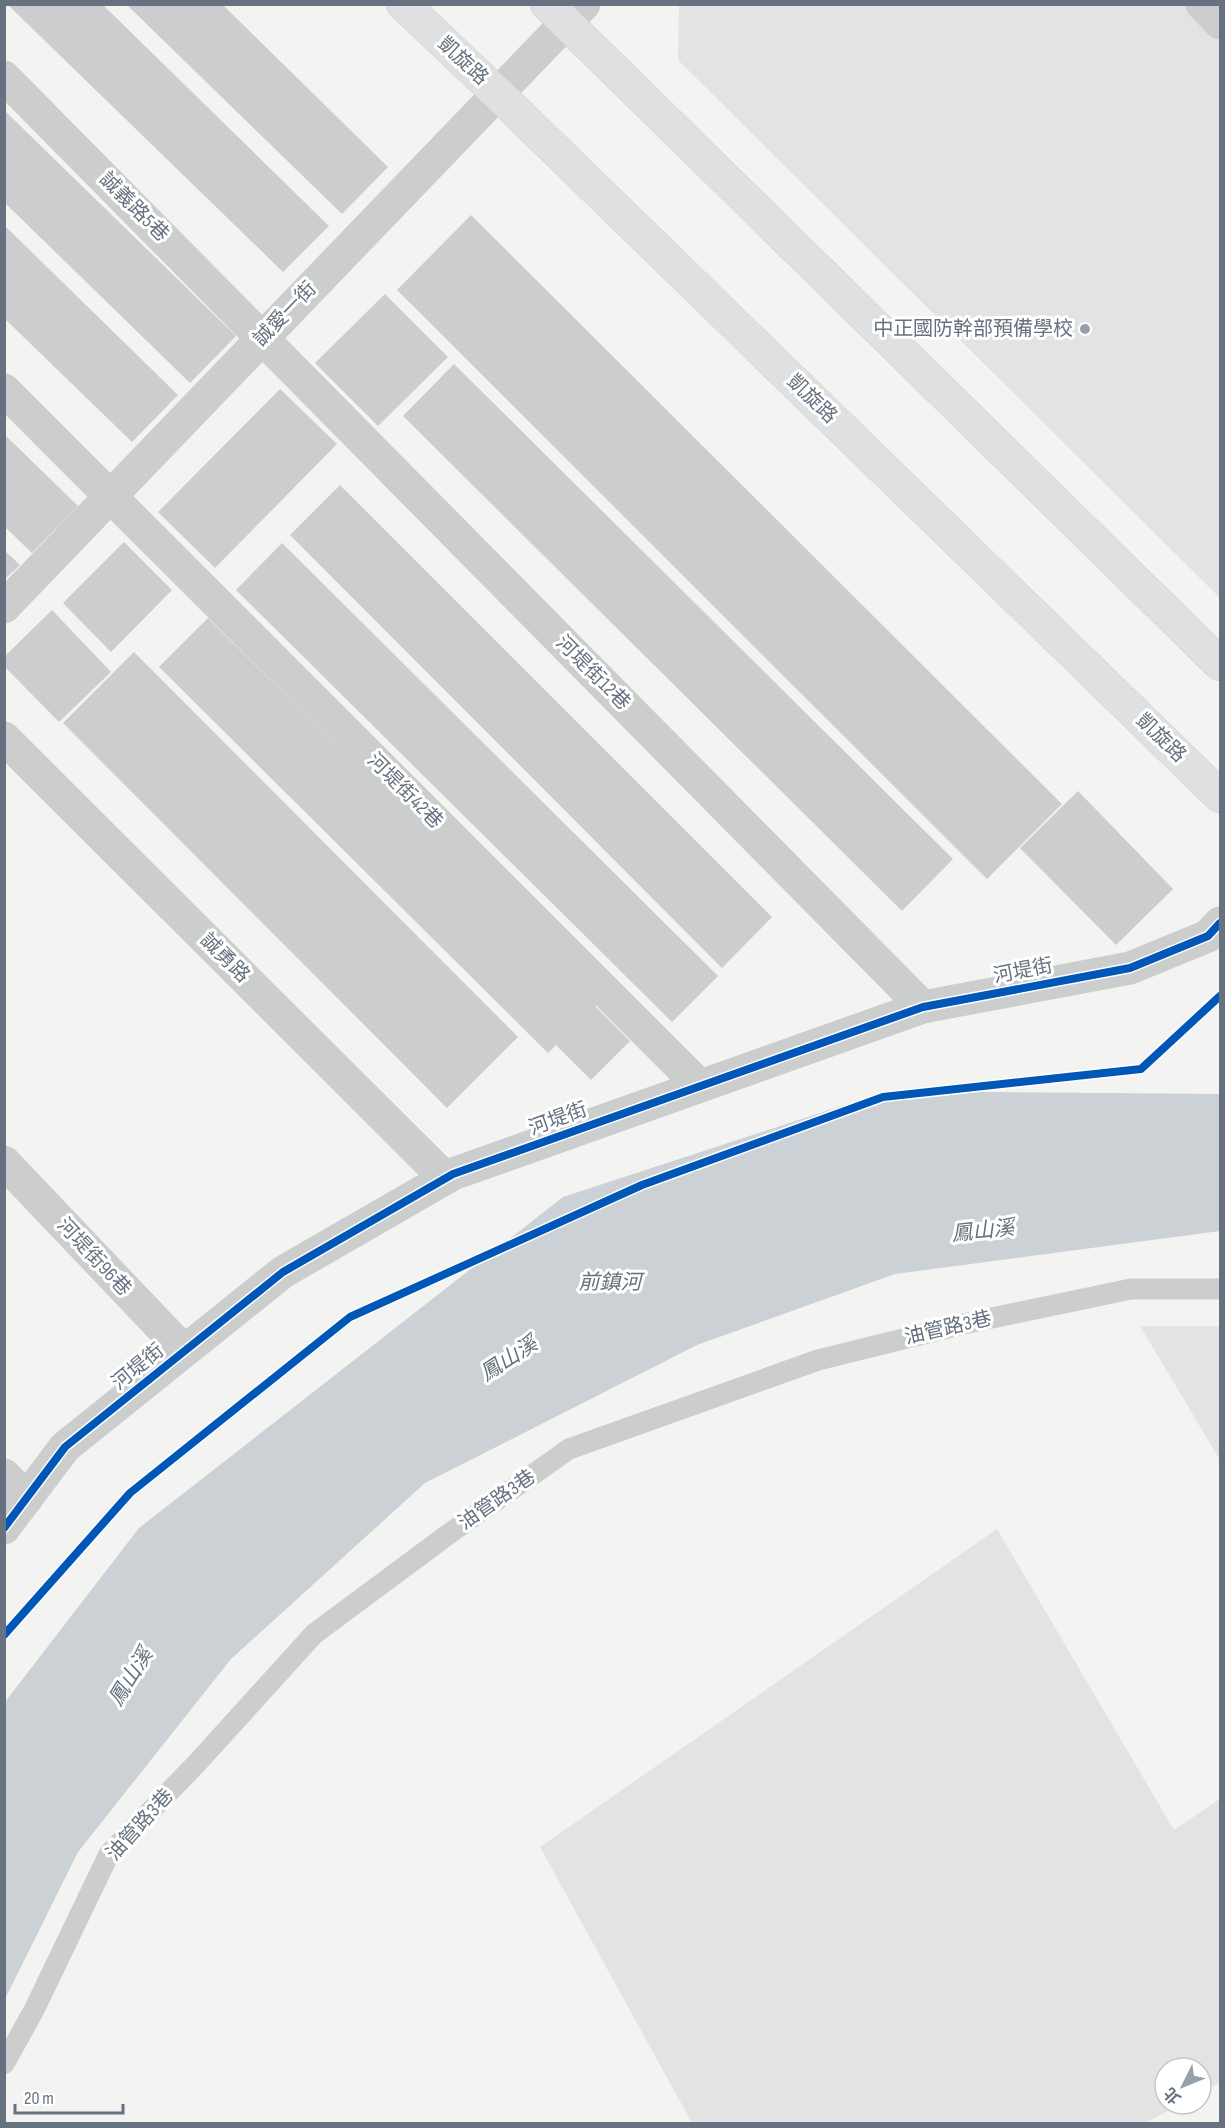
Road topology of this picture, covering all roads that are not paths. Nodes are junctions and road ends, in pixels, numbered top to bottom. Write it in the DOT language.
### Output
graph roads {
  1 [pos="403,4"];
  2 [pos="1202,4"];
  3 [pos="566,10"];
  4 [pos="1221,23"];
  5 [pos="4,77"];
  6 [pos="497,93"];
  7 [pos="262,338"];
  8 [pos="4,390"];
  9 [pos="110,496"];
  10 [pos="4,607"];
  11 [pos="1221,664"];
  12 [pos="4,738"];
  13 [pos="1221,796"];
  14 [pos="1221,923"];
  15 [pos="922,1007"];
  16 [pos="700,1086"];
  17 [pos="4,1162"];
  18 [pos="445,1178"];
  19 [pos="1221,1289"];
  20 [pos="184,1351"];
  21 [pos="4,1475"];
  22 [pos="27,1498"];
  23 [pos="4,1528"];
  24 [pos="4,2064"];
  1 -- 6 [label="street, 凱旋路"];
  2 -- 4 [label="street"];
  3 -- 6 [label="street, 誠愛一街"];
  3 -- 11 [label="street"];
  5 -- 7 [label="street, 誠義路5巷"];
  6 -- 7 [label="street, 誠愛一街"];
  6 -- 13 [label="street, 凱旋路"];
  7 -- 9 [label="street, 誠愛一街"];
  7 -- 15 [label="street, 河堤街12巷"];
  8 -- 9 [label="street, 河堤街42巷"];
  9 -- 10 [label="street, 誠愛一街"];
  9 -- 16 [label="street, 河堤街42巷"];
  12 -- 18 [label="street, 誠勇路"];
  14 -- 15 [label="street, 河堤街"];
  15 -- 16 [label="street, 河堤街"];
  16 -- 18 [label="street, 河堤街"];
  17 -- 20 [label="street, 河堤街96巷"];
  18 -- 20 [label="street, 河堤街"];
  19 -- 24 [label="lane, 油管路3巷"];
  20 -- 22 [label="street, 河堤街"];
  21 -- 22 [label="street"];
  22 -- 23 [label="street, 河堤街"];
}
